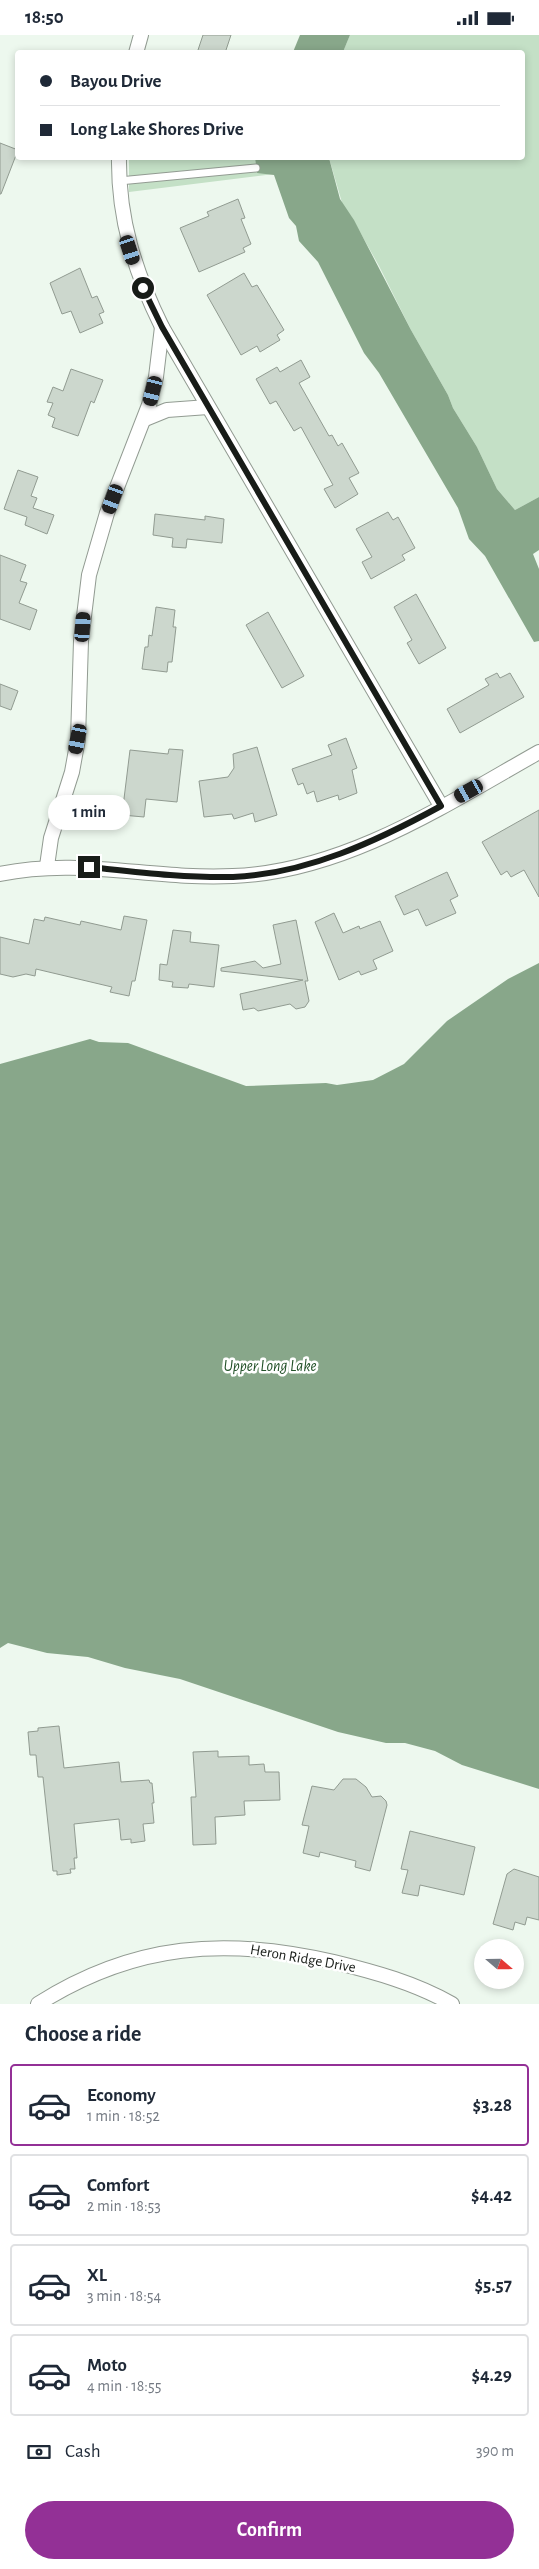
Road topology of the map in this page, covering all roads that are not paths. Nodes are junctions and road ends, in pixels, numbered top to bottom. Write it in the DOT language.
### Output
graph roads {
  1 [pos="141,35"];
  2 [pos="137,50"];
  3 [pos="119,160"];
  4 [pos="256,168"];
  5 [pos="118,181"];
  6 [pos="162,327"];
  7 [pos="208,407"];
  8 [pos="145,419"];
  9 [pos="539,752"];
  10 [pos="441,806"];
  11 [pos="47,866"];
  12 [pos="0,874"];
  13 [pos="38,2004"];
  14 [pos="452,2004"];
  1 -- 2 [label="street"];
  3 -- 5 [label="street"];
  4 -- 5 [label="lane"];
  5 -- 6 [label="street"];
  6 -- 7 [label="street"];
  6 -- 8 [label="street"];
  7 -- 8 [label="street"];
  7 -- 10 [label="street"];
  8 -- 11 [label="street"];
  9 -- 10 [label="street"];
  10 -- 11 [label="street"];
  11 -- 12 [label="street"];
  13 -- 14 [label="street, Heron Ridge Drive"];
}
